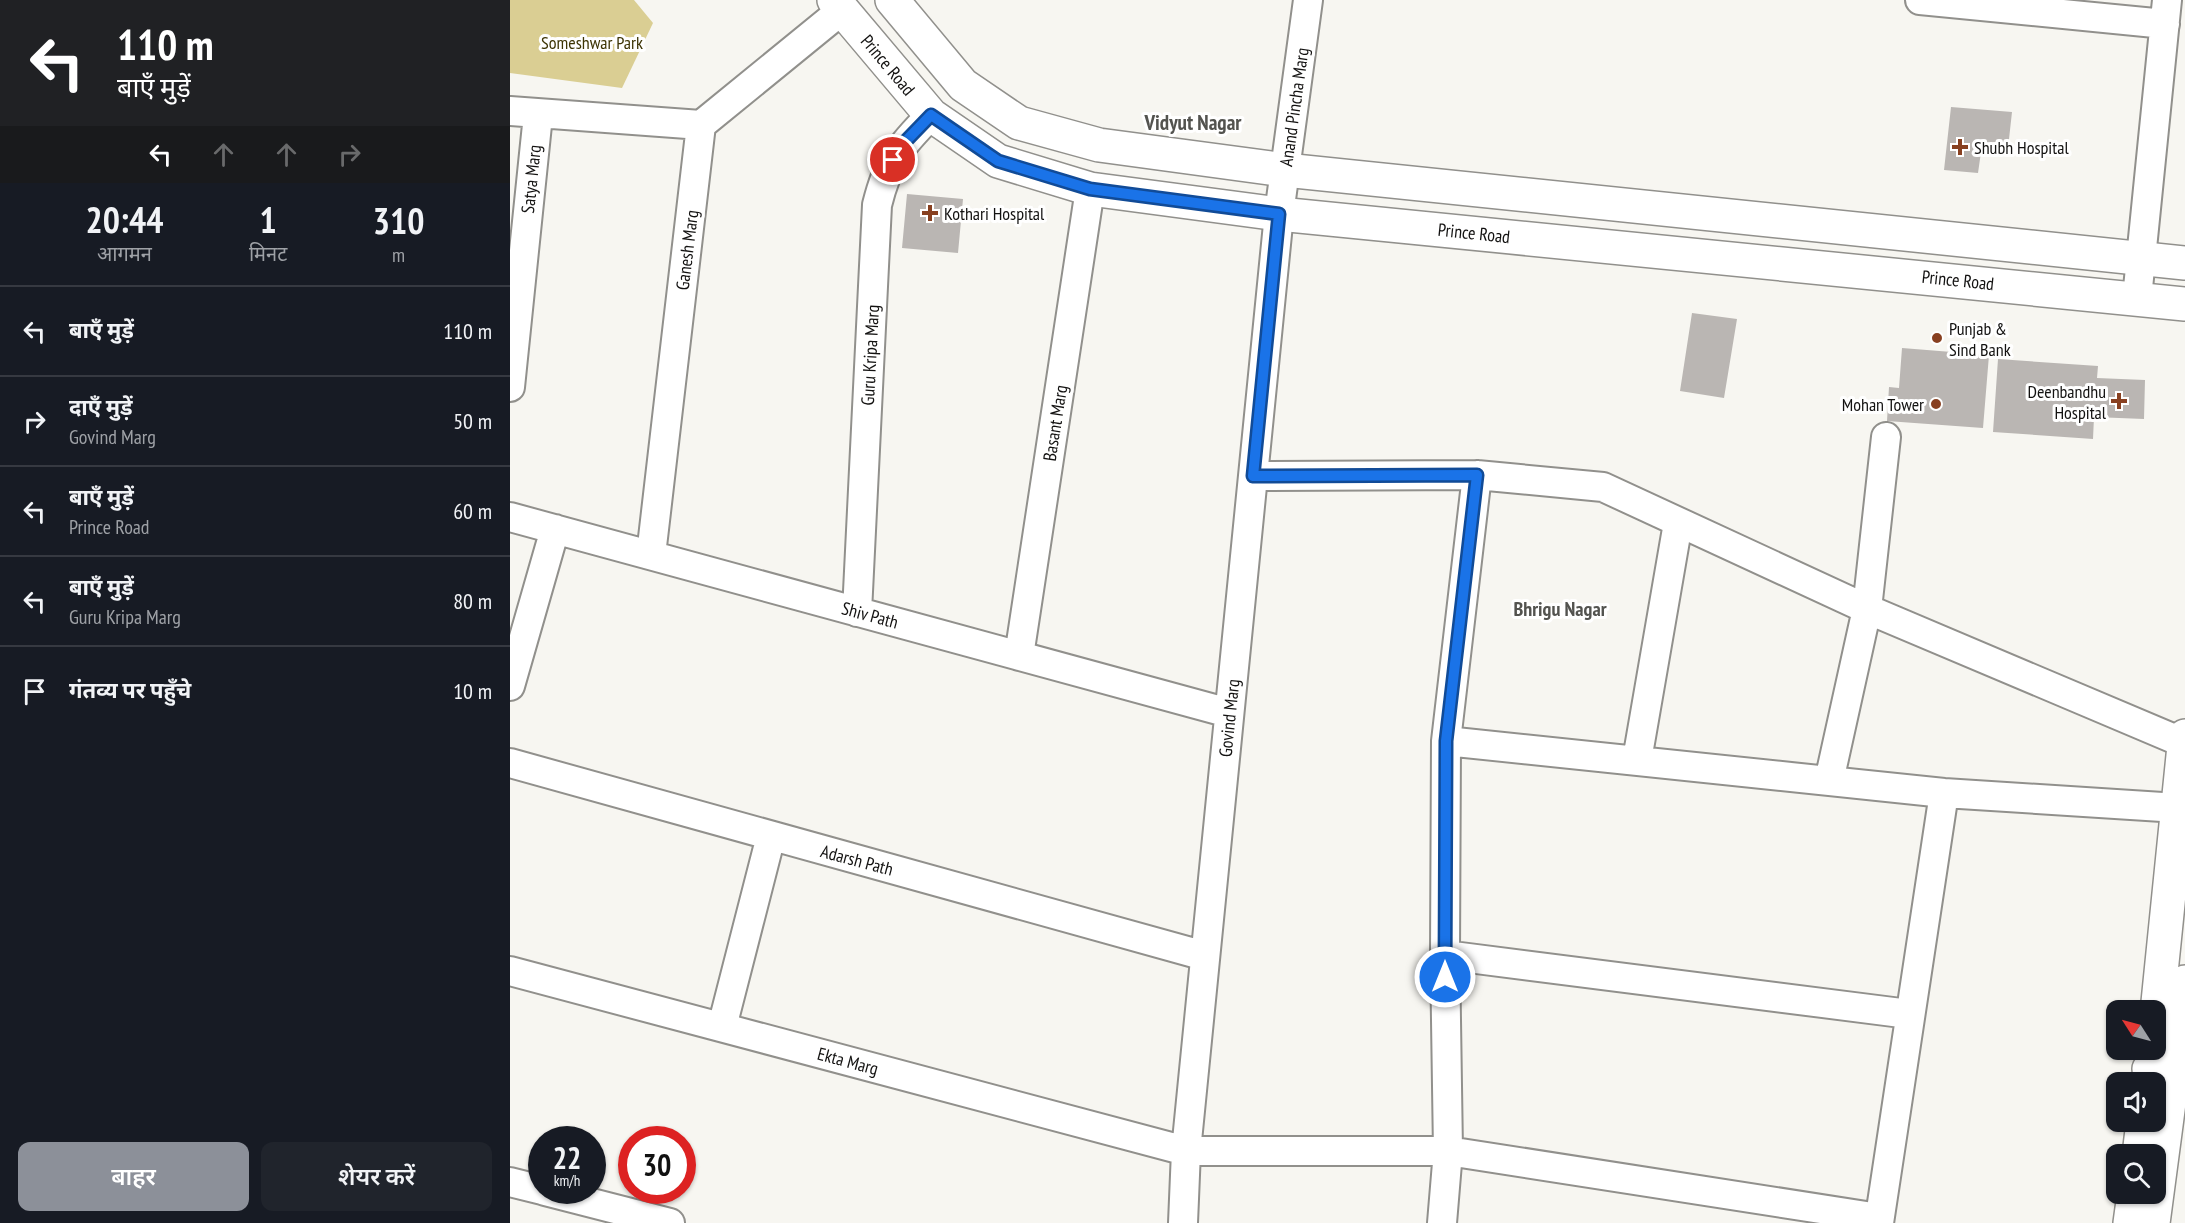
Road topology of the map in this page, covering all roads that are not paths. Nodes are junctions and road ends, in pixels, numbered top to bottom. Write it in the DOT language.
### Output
graph roads {
  1 [pos="892,0"];
  2 [pos="1308,0"];
  3 [pos="1920,0"];
  4 [pos="838,5"];
  5 [pos="2166,12"];
  6 [pos="510,111"];
  7 [pos="538,115"];
  8 [pos="931,115"];
  9 [pos="701,125"];
  10 [pos="1286,170"];
  11 [pos="1090,189"];
  12 [pos="1279,214"];
  13 [pos="2141,259"];
  14 [pos="2185,263"];
  15 [pos="2137,298"];
  16 [pos="2185,304"];
  17 [pos="510,387"];
  18 [pos="1886,437"];
  19 [pos="1477,475"];
  20 [pos="1253,476"];
  21 [pos="510,517"];
  22 [pos="1678,523"];
  23 [pos="555,529"];
  24 [pos="651,555"];
  25 [pos="1867,609"];
  26 [pos="856,612"];
  27 [pos="1019,656"];
  28 [pos="510,687"];
  29 [pos="1229,713"];
  30 [pos="2185,736"];
  31 [pos="1446,741"];
  32 [pos="2184,743"];
  33 [pos="1637,760"];
  34 [pos="510,763"];
  35 [pos="1829,781"];
  36 [pos="1944,793"];
  37 [pos="2178,808"];
  38 [pos="771,836"];
  39 [pos="1445,955"];
  40 [pos="1205,956"];
  41 [pos="510,971"];
  42 [pos="2185,982"];
  43 [pos="1909,1014"];
  44 [pos="2169,1020"];
  45 [pos="722,1027"];
  46 [pos="2161,1068"];
  47 [pos="1186,1151"];
  48 [pos="1448,1151"];
  49 [pos="510,1182"];
  50 [pos="528,1187"];
  51 [pos="595,1204"];
  52 [pos="2133,1204"];
  53 [pos="1879,1220"];
  54 [pos="670,1223"];
  55 [pos="1183,1223"];
  56 [pos="1442,1223"];
  57 [pos="2130,1223"];
  58 [pos="2153,1223"];
  1 -- 10 [label="main road"];
  2 -- 10 [label="street, Anand Pincha Marg"];
  3 -- 5 [label="street"];
  4 -- 8 [label="main road, Prince Road"];
  4 -- 9 [label="street"];
  5 -- 13 [label="street"];
  6 -- 7 [label="street"];
  7 -- 9 [label="street"];
  7 -- 17 [label="street, Satya Marg"];
  8 -- 11 [label="main road, Prince Road"];
  8 -- 26 [label="street, Guru Kripa Marg"];
  9 -- 24 [label="street, Ganesh Marg"];
  10 -- 12 [label="street, Anand Pincha Marg"];
  10 -- 13 [label="main road"];
  11 -- 12 [label="main road, Prince Road"];
  11 -- 27 [label="street, Basant Marg"];
  12 -- 15 [label="main road, Prince Road"];
  12 -- 20 [label="street, Govind Marg"];
  13 -- 14 [label="main road"];
  13 -- 15 [label="street"];
  15 -- 16 [label="main road, Prince Road"];
  18 -- 25 [label="street"];
  19 -- 20 [label="street"];
  19 -- 22 [label="street"];
  19 -- 31 [label="street"];
  20 -- 29 [label="street, Govind Marg"];
  21 -- 23 [label="street, Shiv Path"];
  22 -- 25 [label="street"];
  22 -- 33 [label="street"];
  23 -- 24 [label="street, Shiv Path"];
  23 -- 28 [label="street"];
  24 -- 26 [label="street, Shiv Path"];
  25 -- 32 [label="street"];
  25 -- 35 [label="street"];
  26 -- 27 [label="street, Shiv Path"];
  27 -- 29 [label="street, Shiv Path"];
  29 -- 40 [label="street, Govind Marg"];
  30 -- 32 [label="main road"];
  31 -- 33 [label="street"];
  31 -- 39 [label="street"];
  32 -- 37 [label="main road"];
  33 -- 35 [label="street"];
  34 -- 38 [label="street, Adarsh Path"];
  35 -- 36 [label="street"];
  36 -- 37 [label="street"];
  36 -- 43 [label="street"];
  37 -- 44 [label="main road"];
  38 -- 40 [label="street, Adarsh Path"];
  38 -- 45 [label="street"];
  39 -- 43 [label="street"];
  39 -- 48 [label="street"];
  40 -- 47 [label="street, Govind Marg"];
  41 -- 45 [label="street, Ekta Marg"];
  42 -- 44 [label="main road"];
  43 -- 53 [label="street"];
  44 -- 46 [label="main road"];
  45 -- 47 [label="street, Ekta Marg"];
  46 -- 58 [label="main road"];
  47 -- 48 [label="street, Ekta Marg"];
  47 -- 55 [label="street, Govind Marg"];
  48 -- 53 [label="street, Ekta Marg"];
  48 -- 56 [label="street"];
  49 -- 50 [label="street"];
  51 -- 54 [label="street"];
  52 -- 57 [label="main road"];
}
